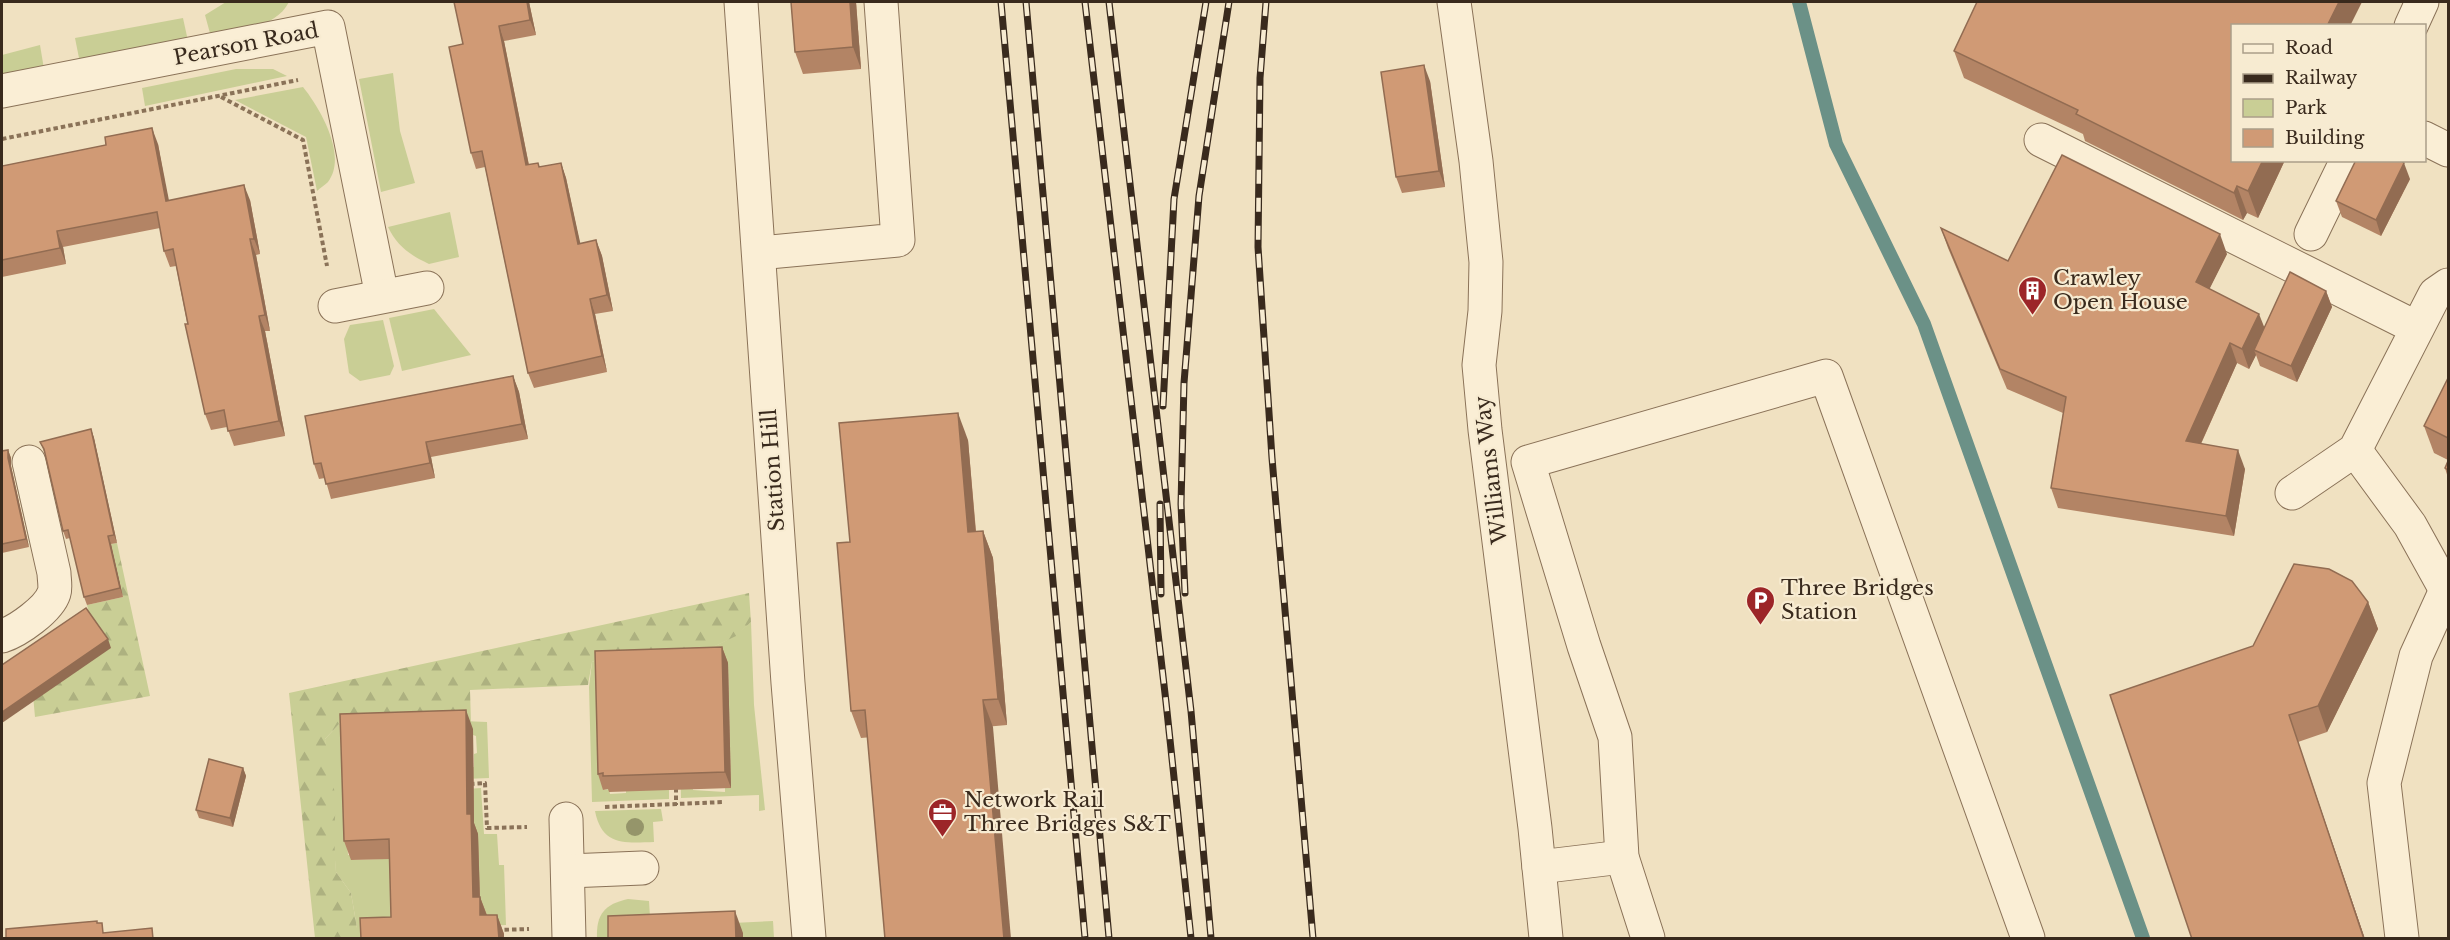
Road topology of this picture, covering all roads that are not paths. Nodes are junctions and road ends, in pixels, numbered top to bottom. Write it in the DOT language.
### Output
graph roads {
  1 [pos="741,2"];
  2 [pos="881,2"];
  3 [pos="1454,2"];
  4 [pos="2422,2"];
  5 [pos="325,14"];
  6 [pos="2412,24"];
  7 [pos="2,91"];
  8 [pos="2426,139"];
  9 [pos="2041,140"];
  10 [pos="2448,150"];
  11 [pos="2347,162"];
  12 [pos="2311,234"];
  13 [pos="759,254"];
  14 [pos="2448,285"];
  15 [pos="428,288"];
  16 [pos="382,296"];
  17 [pos="335,306"];
  18 [pos="2417,328"];
  19 [pos="2355,450"];
  20 [pos="29,462"];
  21 [pos="2292,493"];
  22 [pos="2447,590"];
  23 [pos="2,636"];
  24 [pos="566,822"];
  25 [pos="1622,857"];
  26 [pos="1539,867"];
  27 [pos="642,868"];
  28 [pos="568,871"];
  29 [pos="569,939"];
  30 [pos="809,939"];
  31 [pos="1546,939"];
  32 [pos="1648,939"];
  33 [pos="2028,939"];
  34 [pos="2402,939"];
  1 -- 13 [label="street, Station Hill"];
  2 -- 13 [label="street"];
  3 -- 26 [label="street, Williams Way"];
  4 -- 6 [label="street"];
  5 -- 7 [label="street, Pearson Road"];
  5 -- 16 [label="street, Pearson Road"];
  8 -- 10 [label="street"];
  9 -- 18 [label="street"];
  11 -- 12 [label="street"];
  13 -- 30 [label="street, Station Hill"];
  14 -- 18 [label="street"];
  15 -- 16 [label="street"];
  16 -- 17 [label="street"];
  18 -- 19 [label="street"];
  19 -- 21 [label="street"];
  19 -- 22 [label="street"];
  20 -- 23 [label="street"];
  22 -- 34 [label="street"];
  24 -- 28 [label="street"];
  25 -- 26 [label="street"];
  25 -- 32 [label="street"];
  25 -- 33 [label="street"];
  26 -- 31 [label="street, Williams Way"];
  27 -- 28 [label="street"];
  28 -- 29 [label="street"];
}
